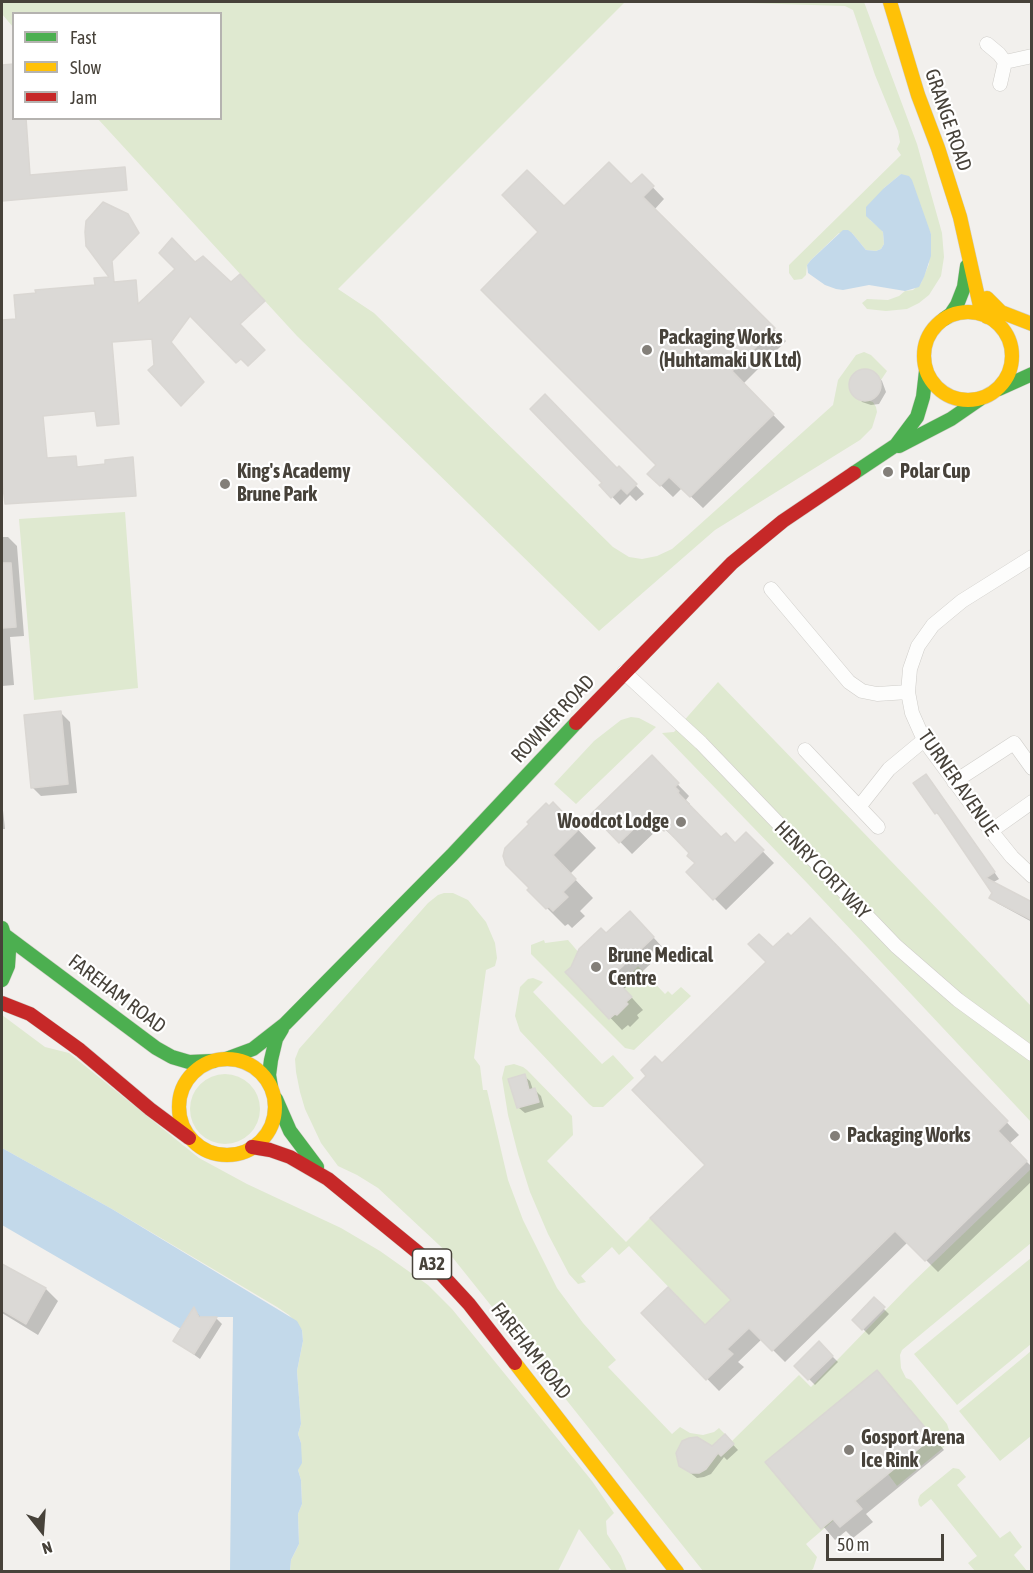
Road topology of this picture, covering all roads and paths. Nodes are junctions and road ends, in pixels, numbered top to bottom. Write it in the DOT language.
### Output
graph roads {
  1 [pos="890,2"];
  2 [pos="987,44"];
  3 [pos="1032,56"];
  4 [pos="1005,62"];
  5 [pos="1000,84"];
  6 [pos="968,251"];
  7 [pos="989,318"];
  8 [pos="942,320"];
  9 [pos="1032,327"];
  10 [pos="926,372"];
  11 [pos="1032,374"];
  12 [pos="995,391"];
  13 [pos="981,398"];
  14 [pos="868,463"];
  15 [pos="1032,557"];
  16 [pos="771,590"];
  17 [pos="624,672"];
  18 [pos="908,692"];
  19 [pos="924,740"];
  20 [pos="805,750"];
  21 [pos="1031,766"];
  22 [pos="954,783"];
  23 [pos="1032,802"];
  24 [pos="860,807"];
  25 [pos="878,827"];
  26 [pos="991,831"];
  27 [pos="1032,876"];
  28 [pos="4,932"];
  29 [pos="2,980"];
  30 [pos="2,1003"];
  31 [pos="285,1024"];
  32 [pos="1032,1054"];
  33 [pos="219,1060"];
  34 [pos="272,1090"];
  35 [pos="197,1143"];
  36 [pos="252,1147"];
  37 [pos="328,1179"];
  38 [pos="677,1572"];
  1 -- 6 [label="main road, GRANGE ROAD"];
  2 -- 4 [label="street"];
  3 -- 4 [label="street"];
  4 -- 5 [label="street"];
  6 -- 7 [label="main road, GRANGE ROAD"];
  6 -- 8 [label="main road, GRANGE ROAD"];
  6 -- 9 [label="main road, GRANGE ROAD"];
  7 -- 8 [label="main road"];
  7 -- 9 [label="main road"];
  7 -- 12 [label="main road"];
  8 -- 10 [label="main road"];
  10 -- 13 [label="main road"];
  10 -- 14 [label="main road, ROWNER ROAD"];
  11 -- 12 [label="main road"];
  12 -- 13 [label="main road"];
  13 -- 14 [label="main road, ROWNER ROAD"];
  14 -- 17 [label="main road, ROWNER ROAD"];
  15 -- 18 [label="street, TURNER AVENUE"];
  16 -- 18 [label="street"];
  17 -- 31 [label="main road, ROWNER ROAD"];
  17 -- 32 [label="street, HENRY CORT WAY"];
  18 -- 19 [label="street, TURNER AVENUE"];
  19 -- 22 [label="street, TURNER AVENUE"];
  19 -- 24 [label="street"];
  20 -- 24 [label="street"];
  21 -- 22 [label="street"];
  22 -- 26 [label="street, TURNER AVENUE"];
  23 -- 26 [label="street"];
  24 -- 25 [label="street"];
  26 -- 27 [label="street, TURNER AVENUE"];
  28 -- 29 [label="main road"];
  28 -- 33 [label="main road, FAREHAM ROAD"];
  30 -- 35 [label="main road"];
  31 -- 33 [label="main road, ROWNER ROAD"];
  31 -- 34 [label="main road, ROWNER ROAD"];
  33 -- 34 [label="main road"];
  33 -- 35 [label="main road"];
  34 -- 36 [label="main road"];
  34 -- 37 [label="main road, FAREHAM ROAD / A32"];
  35 -- 36 [label="main road"];
  36 -- 37 [label="main road, FAREHAM ROAD / A32"];
  37 -- 38 [label="main road, FAREHAM ROAD / A32"];
}
